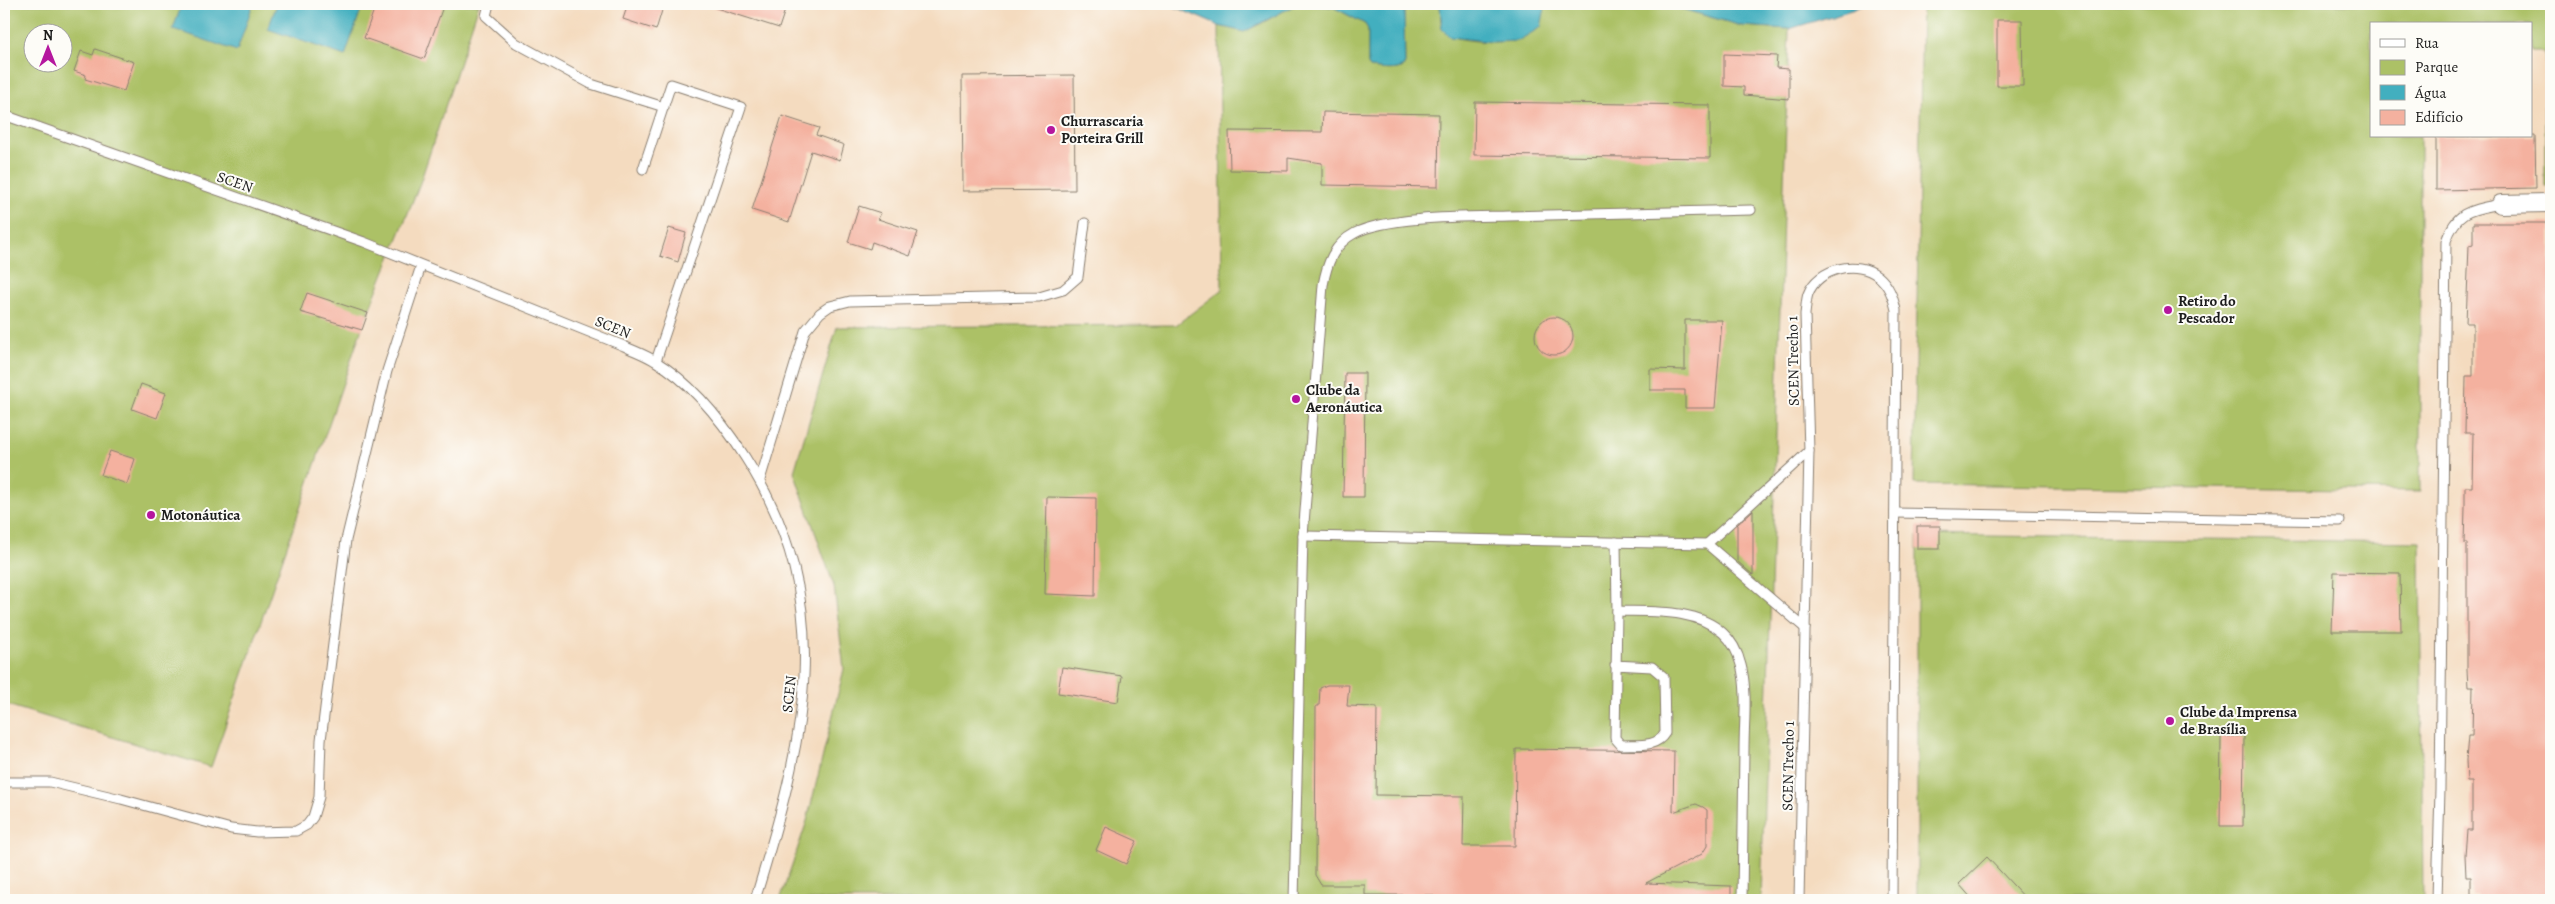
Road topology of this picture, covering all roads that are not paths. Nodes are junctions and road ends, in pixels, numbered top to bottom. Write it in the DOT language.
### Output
graph roads {
  1 [pos="489,4"];
  2 [pos="664,107"];
  3 [pos="4,115"];
  4 [pos="643,169"];
  5 [pos="2551,203"];
  6 [pos="2501,204"];
  7 [pos="1751,210"];
  8 [pos="1084,223"];
  9 [pos="421,266"];
  10 [pos="656,361"];
  11 [pos="1809,451"];
  12 [pos="760,480"];
  13 [pos="1895,513"];
  14 [pos="2340,521"];
  15 [pos="1303,536"];
  16 [pos="1616,542"];
  17 [pos="1707,544"];
  18 [pos="1617,610"];
  19 [pos="1805,628"];
  20 [pos="1615,666"];
  21 [pos="4,782"];
  22 [pos="755,900"];
  23 [pos="1294,900"];
  24 [pos="1742,900"];
  25 [pos="1799,900"];
  26 [pos="1892,900"];
  27 [pos="2437,900"];
  1 -- 2 [label="lane"];
  2 -- 4 [label="lane"];
  2 -- 10 [label="lane"];
  3 -- 9 [label="lane, SCEN"];
  5 -- 6 [label="street"];
  6 -- 27 [label="lane"];
  7 -- 15 [label="lane"];
  8 -- 12 [label="lane"];
  9 -- 10 [label="lane, SCEN"];
  9 -- 21 [label="lane"];
  10 -- 12 [label="lane, SCEN"];
  11 -- 13 [label="lane, SCEN Trecho 1"];
  11 -- 17 [label="lane"];
  11 -- 19 [label="lane, SCEN Trecho 1"];
  12 -- 22 [label="lane, SCEN"];
  13 -- 14 [label="lane"];
  13 -- 26 [label="lane, SCEN Trecho 1"];
  15 -- 16 [label="lane"];
  15 -- 23 [label="lane"];
  16 -- 17 [label="lane"];
  16 -- 18 [label="lane"];
  17 -- 19 [label="lane"];
  18 -- 20 [label="lane"];
  18 -- 24 [label="lane"];
  19 -- 25 [label="lane, SCEN Trecho 1"];
  20 -- 20 [label="lane"];
}
